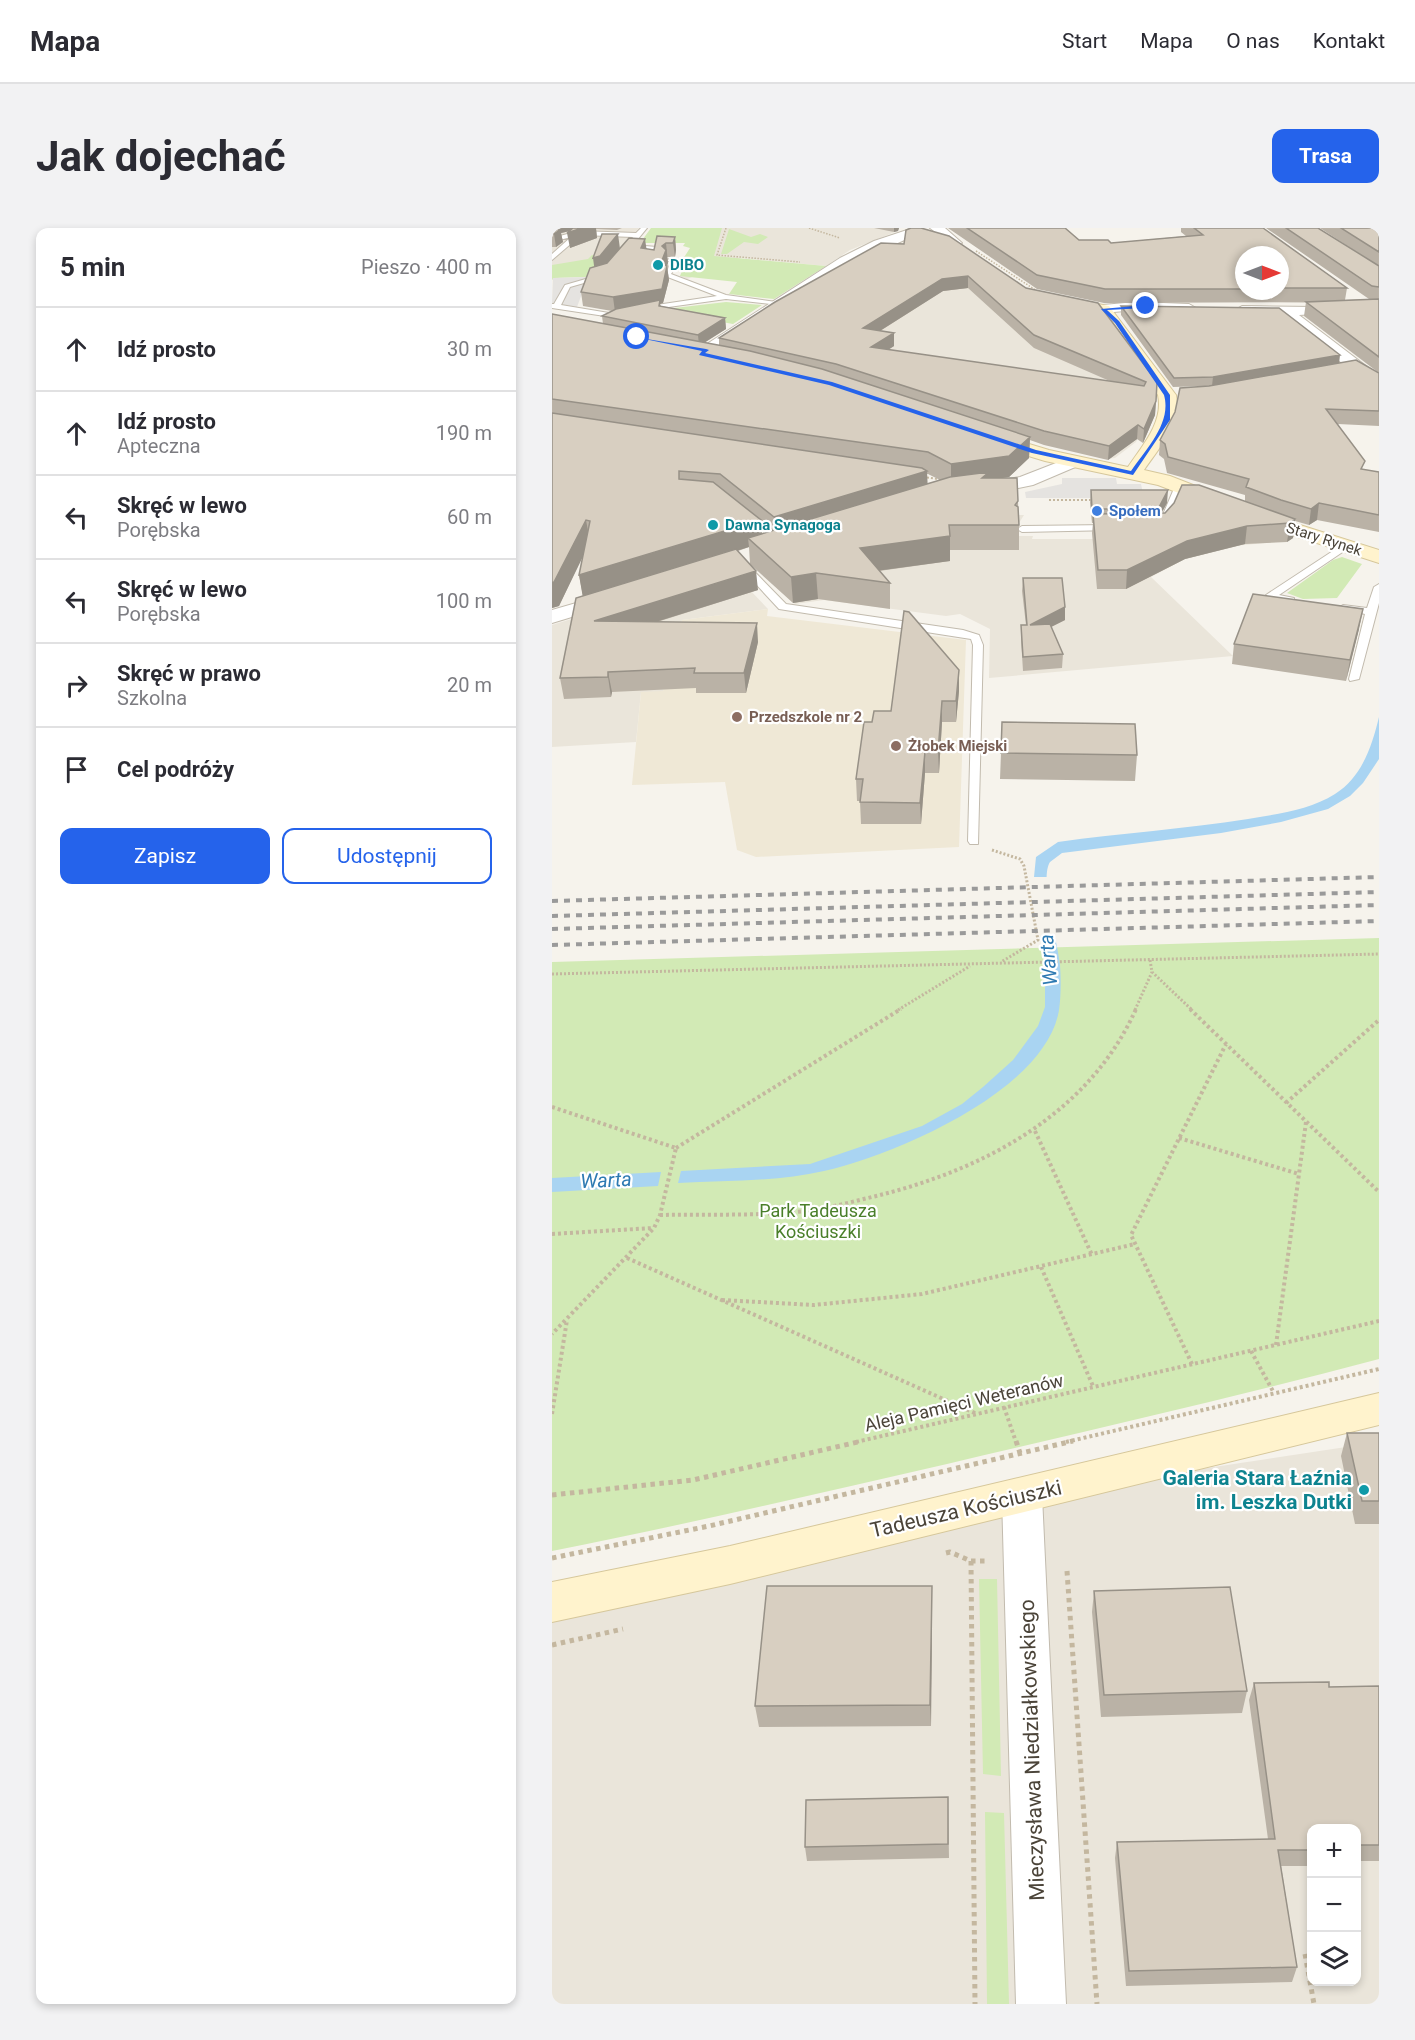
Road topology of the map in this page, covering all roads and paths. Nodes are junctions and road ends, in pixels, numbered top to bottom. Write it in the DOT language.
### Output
graph roads {
  1 [pos="644,228"];
  2 [pos="726,228"];
  3 [pos="937,228"];
  4 [pos="912,230"];
  5 [pos="581,231"];
  6 [pos="637,235"];
  7 [pos="552,240"];
  8 [pos="955,243"];
  9 [pos="628,247"];
  10 [pos="973,253"];
  11 [pos="620,256"];
  12 [pos="552,258"];
  13 [pos="654,260"];
  14 [pos="669,260"];
  15 [pos="806,262"];
  16 [pos="612,265"];
  17 [pos="1345,292"];
  18 [pos="1042,296"];
  19 [pos="726,297"];
  20 [pos="779,303"];
  21 [pos="554,306"];
  22 [pos="1373,307"];
  23 [pos="1203,308"];
  24 [pos="1103,309"];
  25 [pos="1226,309"];
  26 [pos="635,311"];
  27 [pos="1284,311"];
  28 [pos="601,324"];
  29 [pos="695,352"];
  30 [pos="721,358"];
  31 [pos="1356,367"];
  32 [pos="1334,372"];
  33 [pos="1379,384"];
  34 [pos="1185,394"];
  35 [pos="1167,395"];
  36 [pos="966,431"];
  37 [pos="1074,461"];
  38 [pos="1133,473"];
  39 [pos="912,476"];
  40 [pos="952,487"];
  41 [pos="1182,487"];
  42 [pos="1047,500"];
  43 [pos="1104,500"];
  44 [pos="1117,528"];
  45 [pos="1153,528"];
  46 [pos="1023,529"];
  47 [pos="1345,547"];
  48 [pos="758,553"];
  49 [pos="1379,557"];
  50 [pos="732,561"];
  51 [pos="1379,587"];
  52 [pos="636,591"];
  53 [pos="1304,602"];
  54 [pos="1326,606"];
  55 [pos="1371,612"];
  56 [pos="552,617"];
  57 [pos="1354,680"];
  58 [pos="974,838"];
  59 [pos="1379,954"];
  60 [pos="1150,960"];
  61 [pos="998,963"];
  62 [pos="970,965"];
  63 [pos="1152,972"];
  64 [pos="552,974"];
  65 [pos="1379,1020"];
  66 [pos="1226,1044"];
  67 [pos="1286,1103"];
  68 [pos="552,1107"];
  69 [pos="1306,1122"];
  70 [pos="1035,1131"];
  71 [pos="1179,1138"];
  72 [pos="676,1148"];
  73 [pos="1299,1174"];
  74 [pos="1379,1192"];
  75 [pos="660,1215"];
  76 [pos="654,1228"];
  77 [pos="552,1234"];
  78 [pos="1135,1244"];
  79 [pos="1092,1255"];
  80 [pos="627,1258"];
  81 [pos="1041,1267"];
  82 [pos="722,1300"];
  83 [pos="567,1319"];
  84 [pos="1379,1321"];
  85 [pos="552,1334"];
  86 [pos="1276,1345"];
  87 [pos="1251,1351"];
  88 [pos="1192,1364"];
  89 [pos="1379,1369"];
  90 [pos="1093,1386"];
  91 [pos="1274,1393"];
  92 [pos="1004,1407"];
  93 [pos="1379,1408"];
  94 [pos="552,1414"];
  95 [pos="977,1414"];
  96 [pos="1020,1453"];
  97 [pos="552,1496"];
  98 [pos="1022,1496"];
  99 [pos="939,1554"];
  100 [pos="552,1558"];
  101 [pos="971,1561"];
  102 [pos="1024,1561"];
  103 [pos="552,1602"];
  104 [pos="634,1626"];
  105 [pos="552,1645"];
  106 [pos="1305,1954"];
  107 [pos="975,2004"];
  108 [pos="1041,2004"];
  109 [pos="1097,2004"];
  110 [pos="1314,2004"];
  1 -- 6 [label="lane"];
  2 -- 15 [label="path"];
  3 -- 8 [label="street"];
  4 -- 8 [label="street"];
  4 -- 20 [label="street"];
  5 -- 6 [label="lane"];
  5 -- 7 [label="lane"];
  5 -- 12 [label="lane"];
  6 -- 9 [label="lane"];
  8 -- 10 [label="street"];
  9 -- 11 [label="lane"];
  9 -- 13 [label="lane"];
  10 -- 18 [label="path"];
  14 -- 19 [label="lane"];
  16 -- 21 [label="lane"];
  17 -- 22 [label="street"];
  18 -- 24 [label="street"];
  19 -- 20 [label="lane"];
  19 -- 26 [label="lane"];
  20 -- 29 [label="street"];
  21 -- 28 [label="lane"];
  22 -- 27 [label="street"];
  23 -- 24 [label="street"];
  24 -- 35 [label="street"];
  25 -- 27 [label="street"];
  27 -- 31 [label="street"];
  29 -- 30 [label="street"];
  31 -- 32 [label="street"];
  31 -- 33 [label="street"];
  34 -- 35 [label="street"];
  35 -- 38 [label="street"];
  36 -- 37 [label="street, Stary Rynek"];
  37 -- 38 [label="street, Stary Rynek"];
  37 -- 40 [label="street"];
  38 -- 41 [label="street, Stary Rynek"];
  39 -- 40 [label="path"];
  41 -- 45 [label="lane"];
  41 -- 47 [label="street, Stary Rynek"];
  42 -- 43 [label="path"];
  44 -- 46 [label="lane"];
  47 -- 49 [label="street, Stary Rynek"];
  47 -- 53 [label="lane"];
  48 -- 50 [label="street"];
  50 -- 58 [label="lane"];
  51 -- 55 [label="lane"];
  52 -- 56 [label="street"];
  54 -- 55 [label="lane"];
  55 -- 57 [label="lane"];
  58 -- 61 [label="path"];
  59 -- 60 [label="path"];
  60 -- 61 [label="path"];
  60 -- 63 [label="path"];
  61 -- 62 [label="path"];
  62 -- 64 [label="path"];
  62 -- 72 [label="path"];
  63 -- 66 [label="path"];
  63 -- 70 [label="path"];
  65 -- 67 [label="path"];
  66 -- 67 [label="path"];
  66 -- 71 [label="path"];
  67 -- 69 [label="path"];
  68 -- 72 [label="path"];
  69 -- 73 [label="path"];
  69 -- 74 [label="path"];
  70 -- 75 [label="path"];
  70 -- 79 [label="path"];
  71 -- 73 [label="path"];
  71 -- 78 [label="path"];
  72 -- 75 [label="path"];
  73 -- 86 [label="path"];
  75 -- 76 [label="path"];
  76 -- 77 [label="path"];
  76 -- 80 [label="path"];
  78 -- 79 [label="path"];
  78 -- 88 [label="path"];
  79 -- 81 [label="path"];
  80 -- 82 [label="path"];
  80 -- 83 [label="path"];
  81 -- 82 [label="path"];
  81 -- 90 [label="path"];
  82 -- 95 [label="path"];
  83 -- 85 [label="path"];
  83 -- 94 [label="path"];
  84 -- 86 [label="path, Aleja Pamięci Weteranów"];
  86 -- 87 [label="path, Aleja Pamięci Weteranów"];
  87 -- 88 [label="path, Aleja Pamięci Weteranów"];
  87 -- 91 [label="path"];
  88 -- 90 [label="path, Aleja Pamięci Weteranów"];
  89 -- 91 [label="path"];
  90 -- 92 [label="path, Aleja Pamięci Weteranów"];
  91 -- 96 [label="path"];
  92 -- 95 [label="path, Aleja Pamięci Weteranów"];
  92 -- 96 [label="path"];
  93 -- 98 [label="street, Tadeusza Kościuszki"];
  95 -- 97 [label="path, Aleja Pamięci Weteranów"];
  96 -- 100 [label="path"];
  98 -- 102 [label="street, Mieczysława Niedziałkowskiego"];
  98 -- 103 [label="street, Tadeusza Kościuszki"];
  99 -- 101 [label="path"];
  101 -- 102 [label="path"];
  101 -- 107 [label="path"];
  102 -- 108 [label="street, Mieczysława Niedziałkowskiego"];
  102 -- 109 [label="path"];
  104 -- 105 [label="path"];
  106 -- 110 [label="path"];
}
